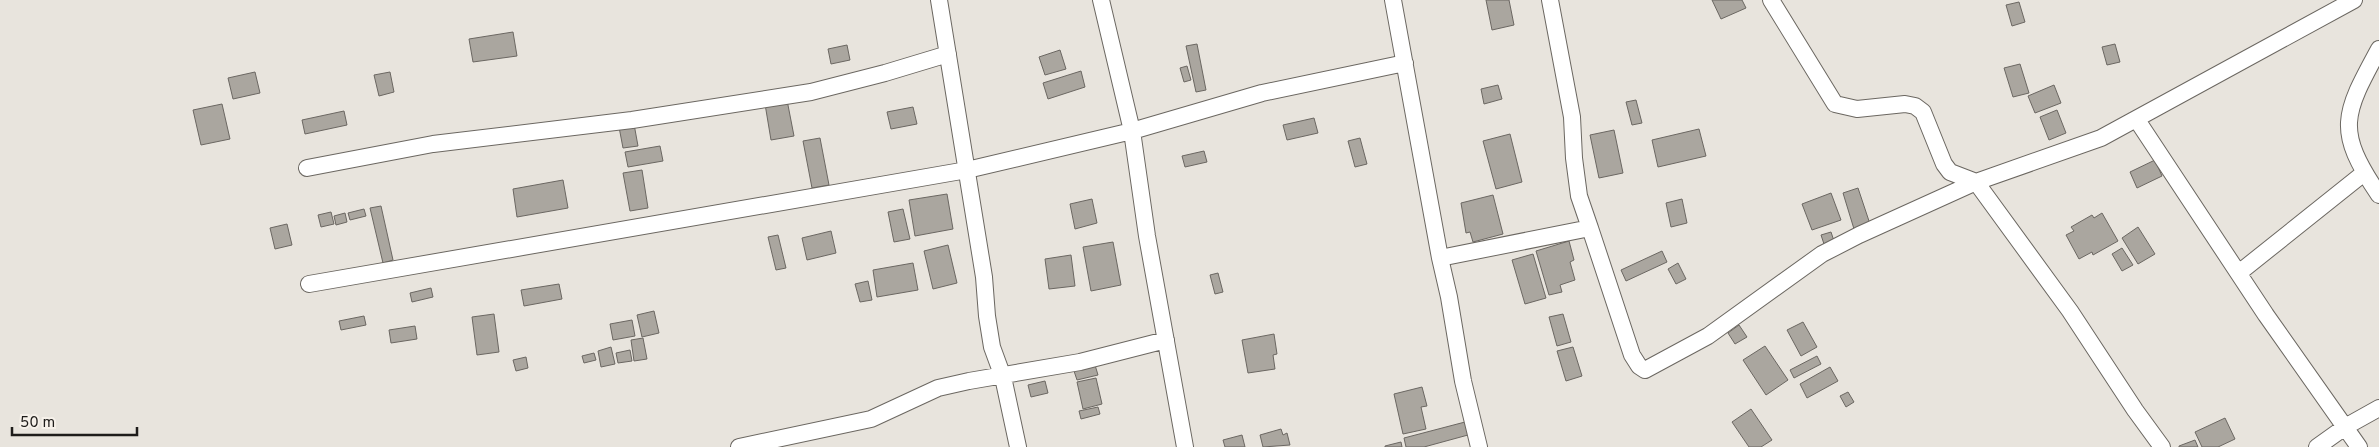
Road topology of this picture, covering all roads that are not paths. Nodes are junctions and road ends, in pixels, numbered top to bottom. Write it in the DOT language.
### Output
graph roads {
  1 [pos="939,0"];
  2 [pos="1101,0"];
  3 [pos="1393,0"];
  4 [pos="1550,0"];
  5 [pos="1771,0"];
  6 [pos="2354,0"];
  7 [pos="2379,49"];
  8 [pos="948,54"];
  9 [pos="1405,62"];
  10 [pos="2137,120"];
  11 [pos="1132,131"];
  12 [pos="307,168"];
  13 [pos="967,170"];
  14 [pos="2364,173"];
  15 [pos="1976,182"];
  16 [pos="2379,195"];
  17 [pos="1590,228"];
  18 [pos="1440,258"];
  19 [pos="2240,272"];
  20 [pos="309,284"];
  21 [pos="1166,340"];
  22 [pos="1003,377"];
  23 [pos="2379,408"];
  24 [pos="2346,427"];
  25 [pos="739,447"];
  26 [pos="1018,447"];
  27 [pos="1184,447"];
  28 [pos="1479,447"];
  29 [pos="2162,447"];
  30 [pos="2316,447"];
  31 [pos="2359,447"];
  1 -- 8 [label="street"];
  2 -- 11 [label="street"];
  3 -- 9 [label="street"];
  4 -- 17 [label="street"];
  5 -- 15 [label="street"];
  6 -- 10 [label="street"];
  7 -- 14 [label="street"];
  8 -- 12 [label="street"];
  8 -- 13 [label="street"];
  9 -- 11 [label="street"];
  9 -- 18 [label="street"];
  10 -- 15 [label="street"];
  10 -- 19 [label="street"];
  11 -- 13 [label="street"];
  11 -- 21 [label="street"];
  13 -- 20 [label="street"];
  13 -- 22 [label="street"];
  14 -- 16 [label="street"];
  14 -- 19 [label="street"];
  15 -- 17 [label="street"];
  15 -- 29 [label="street"];
  17 -- 18 [label="street"];
  18 -- 28 [label="street"];
  19 -- 24 [label="street"];
  21 -- 22 [label="street"];
  21 -- 27 [label="street"];
  22 -- 25 [label="street"];
  22 -- 26 [label="street"];
  23 -- 24 [label="street"];
  24 -- 30 [label="street"];
  24 -- 31 [label="street"];
}
